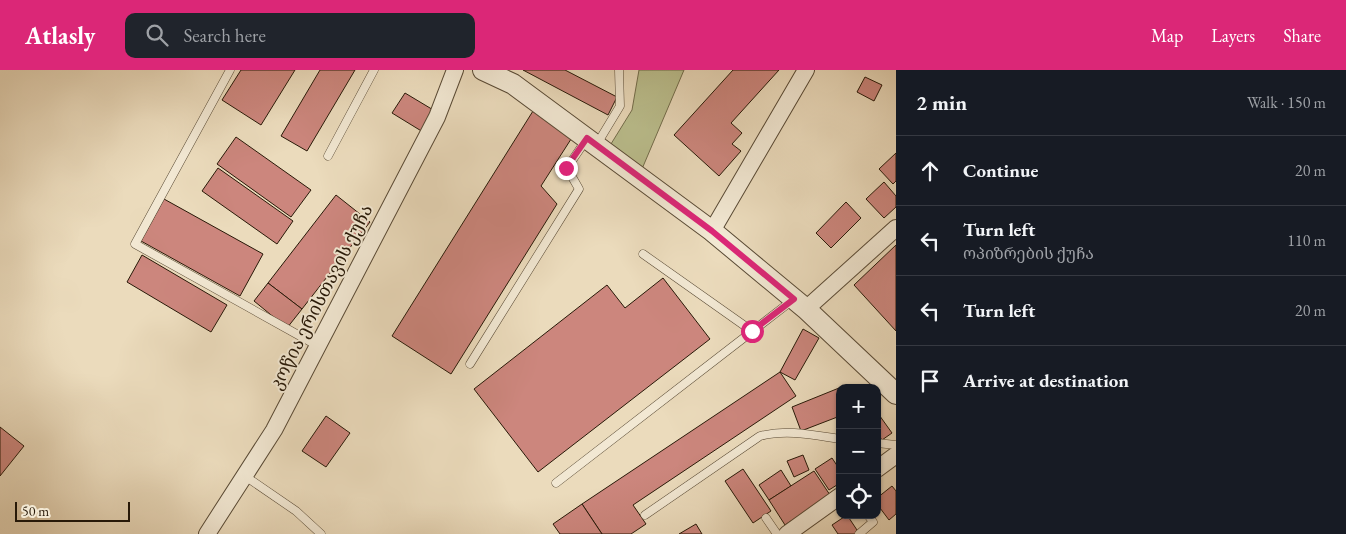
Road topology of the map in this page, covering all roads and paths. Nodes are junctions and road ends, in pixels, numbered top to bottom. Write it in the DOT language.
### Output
graph roads {
  1 [pos="230,70"];
  2 [pos="374,70"];
  3 [pos="455,70"];
  4 [pos="483,70"];
  5 [pos="619,70"];
  6 [pos="806,70"];
  7 [pos="591,142"];
  8 [pos="328,156"];
  9 [pos="896,228"];
  10 [pos="712,231"];
  11 [pos="643,254"];
  12 [pos="800,304"];
  13 [pos="752,331"];
  14 [pos="318,346"];
  15 [pos="470,364"];
  16 [pos="896,394"];
  17 [pos="836,438"];
  18 [pos="881,443"];
  19 [pos="896,445"];
  20 [pos="896,455"];
  21 [pos="881,466"];
  22 [pos="245,476"];
  23 [pos="556,483"];
  24 [pos="836,499"];
  25 [pos="645,515"];
  26 [pos="766,518"];
  27 [pos="871,519"];
  28 [pos="207,534"];
  29 [pos="321,534"];
  30 [pos="778,534"];
  31 [pos="787,534"];
  32 [pos="859,534"];
  1 -- 14 [label="lane"];
  2 -- 8 [label="lane"];
  3 -- 14 [label="street, კოწია ერისთავის ქუჩა"];
  4 -- 7 [label="street"];
  5 -- 7 [label="lane"];
  6 -- 10 [label="street"];
  7 -- 10 [label="street"];
  7 -- 15 [label="lane"];
  9 -- 12 [label="street"];
  10 -- 12 [label="street"];
  11 -- 13 [label="lane"];
  12 -- 13 [label="lane"];
  12 -- 16 [label="street"];
  13 -- 23 [label="lane"];
  14 -- 22 [label="street, კოწია ერისთავის ქუჩა"];
  17 -- 25 [label="lane"];
  18 -- 19 [label="lane"];
  20 -- 21 [label="street"];
  22 -- 28 [label="street, კოწია ერისთავის ქუჩა"];
  22 -- 29 [label="lane"];
  24 -- 31 [label="street"];
  26 -- 30 [label="lane"];
  27 -- 32 [label="lane"];
}
